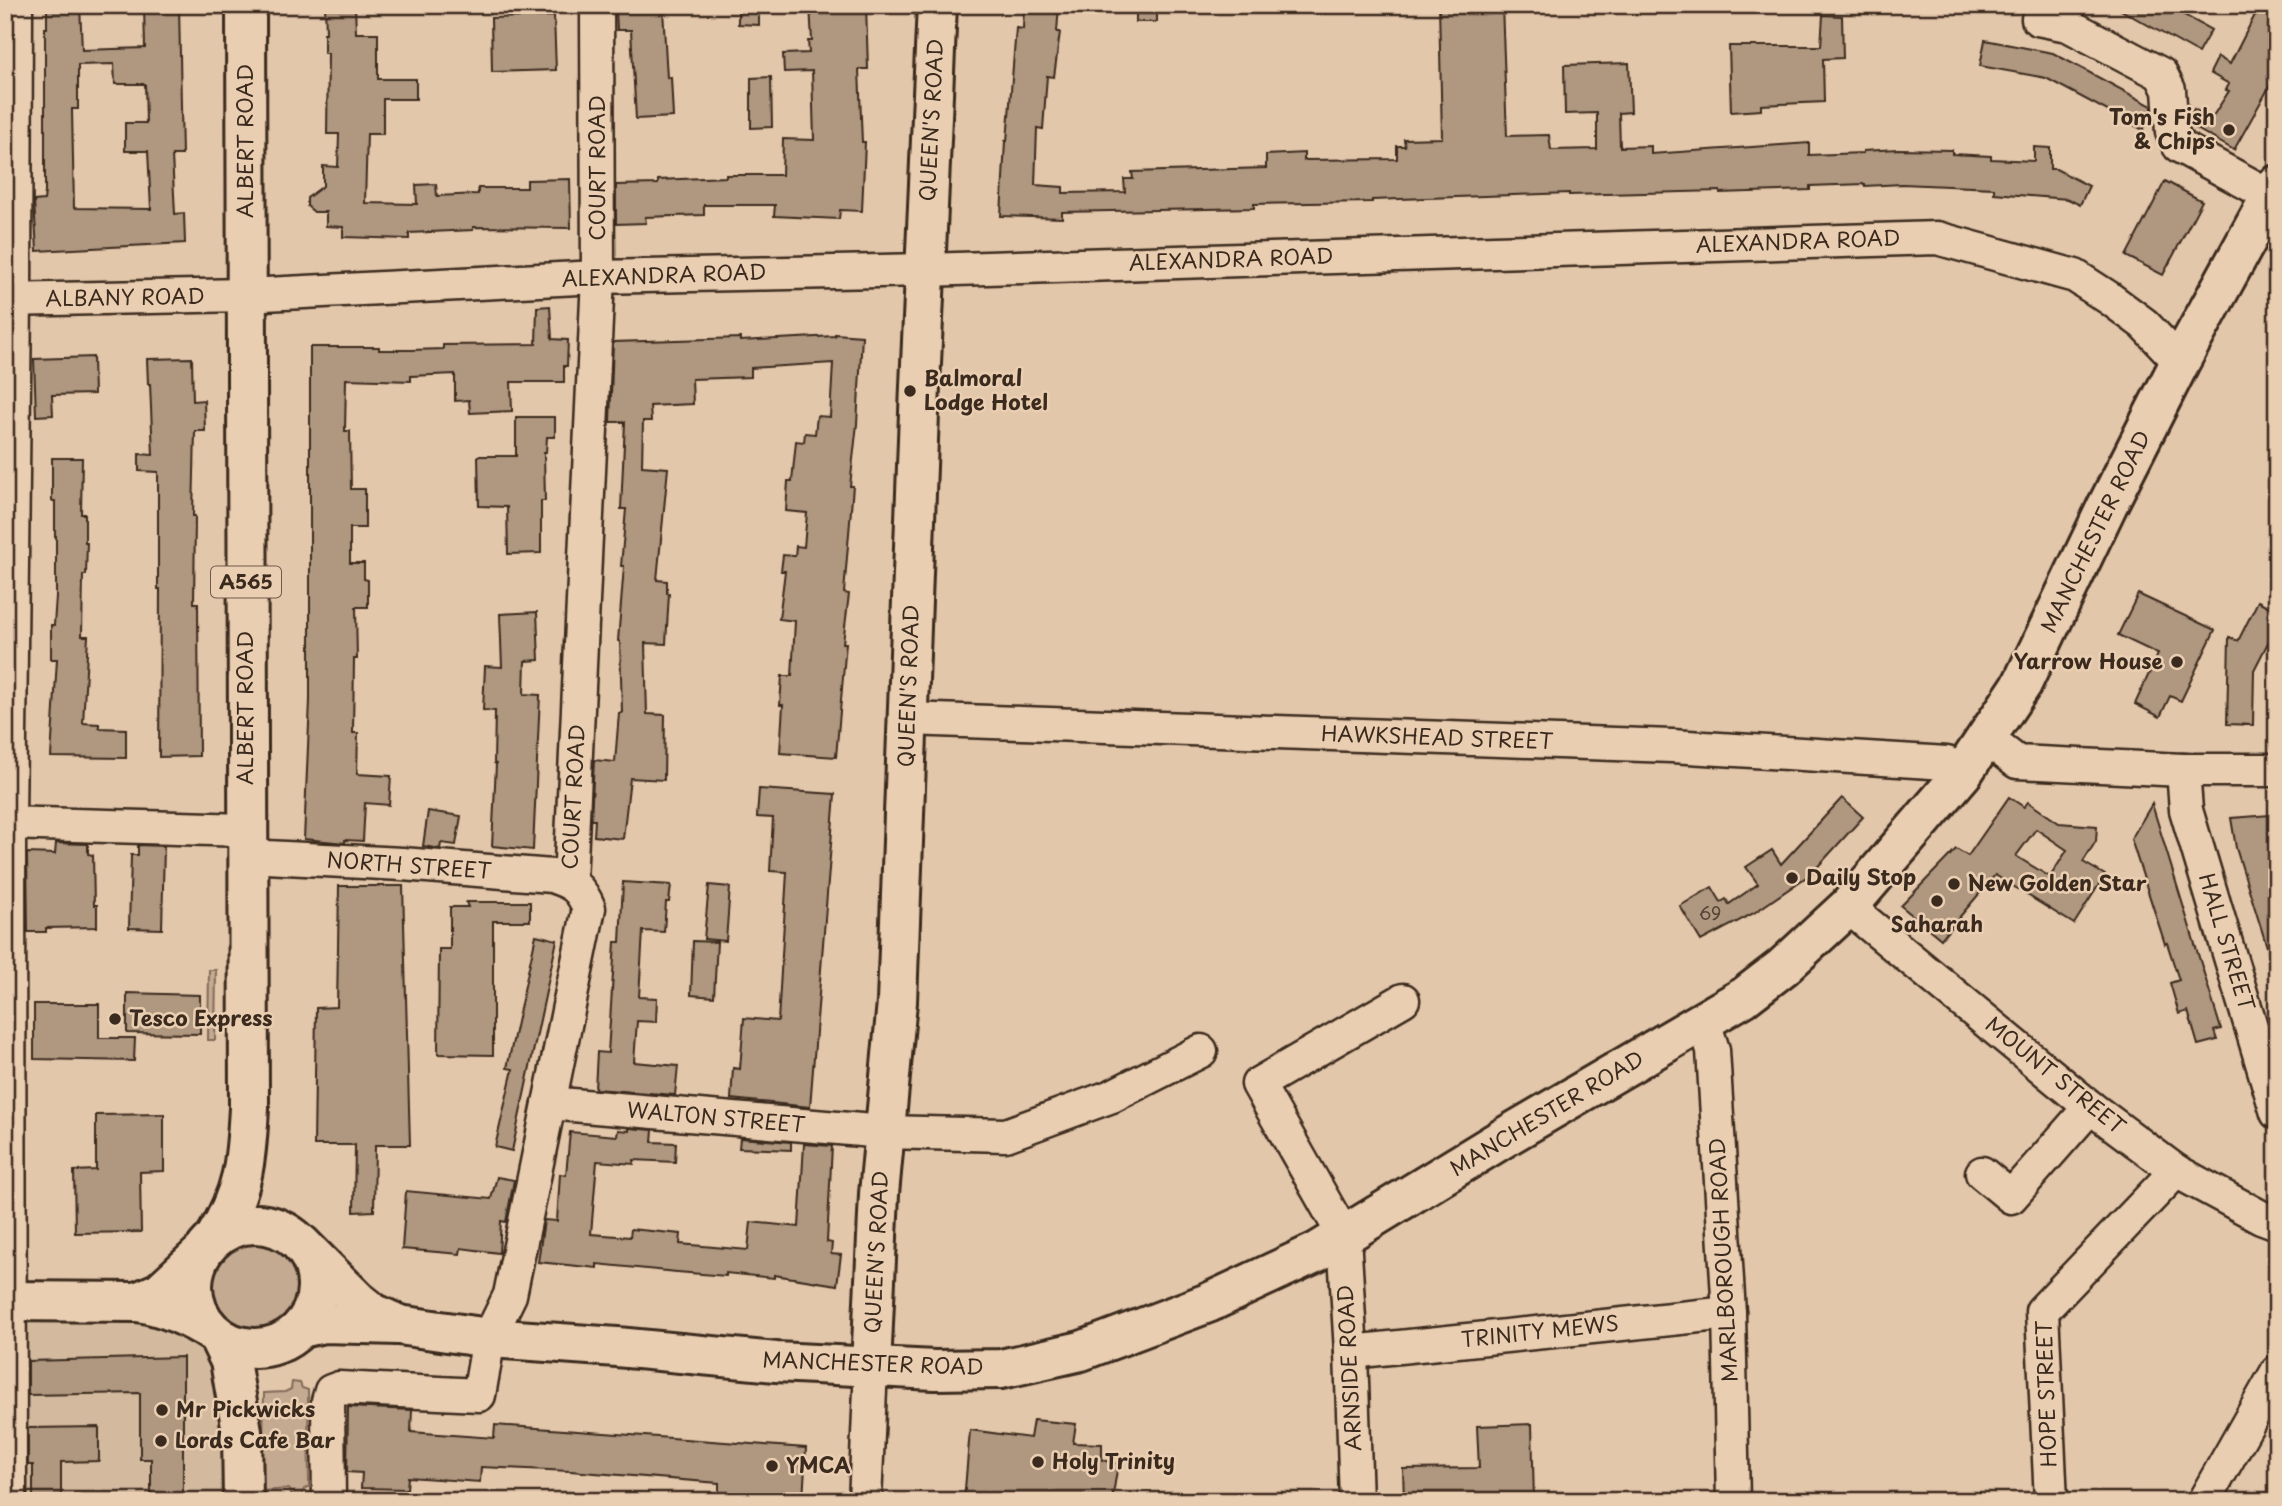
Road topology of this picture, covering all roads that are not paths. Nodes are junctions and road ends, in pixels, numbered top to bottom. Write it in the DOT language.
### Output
graph roads {
  1 [pos="16,5"];
  2 [pos="246,5"];
  3 [pos="597,5"];
  4 [pos="937,5"];
  5 [pos="2038,19"];
  6 [pos="2274,190"];
  7 [pos="925,270"];
  8 [pos="598,277"];
  9 [pos="246,295"];
  10 [pos="10,300"];
  11 [pos="2180,362"];
  12 [pos="9,456"];
  13 [pos="908,719"];
  14 [pos="1987,739"];
  15 [pos="2183,770"];
  16 [pos="2277,771"];
  17 [pos="1962,774"];
  18 [pos="7,823"];
  19 [pos="247,843"];
  20 [pos="570,882"];
  21 [pos="1848,907"];
  22 [pos="1404,1000"];
  23 [pos="1704,1022"];
  24 [pos="1201,1051"];
  25 [pos="549,1103"];
  26 [pos="2090,1107"];
  27 [pos="2277,1113"];
  28 [pos="884,1132"];
  29 [pos="246,1159"];
  30 [pos="2176,1171"];
  31 [pos="1982,1172"];
  32 [pos="2277,1223"];
  33 [pos="1344,1236"];
  34 [pos="298,1241"];
  35 [pos="209,1246"];
  36 [pos="8,1301"];
  37 [pos="137,1302"];
  38 [pos="1729,1312"];
  39 [pos="399,1325"];
  40 [pos="293,1334"];
  41 [pos="216,1335"];
  42 [pos="489,1338"];
  43 [pos="1351,1352"];
  44 [pos="871,1367"];
  45 [pos="2277,1372"];
  46 [pos="242,1431"];
  47 [pos="10,1501"];
  48 [pos="243,1501"];
  49 [pos="329,1501"];
  50 [pos="865,1501"];
  51 [pos="1356,1501"];
  52 [pos="1733,1501"];
  53 [pos="2051,1501"];
  54 [pos="2204,1501"];
  1 -- 10 [label="street"];
  2 -- 9 [label="main road, ALBERT ROAD / A565"];
  3 -- 8 [label="street, COURT ROAD"];
  4 -- 7 [label="main road, QUEEN'S ROAD"];
  5 -- 6 [label="street"];
  6 -- 11 [label="main road, MANCHESTER ROAD"];
  7 -- 8 [label="street, ALEXANDRA ROAD"];
  7 -- 11 [label="street, ALEXANDRA ROAD"];
  7 -- 13 [label="main road, QUEEN'S ROAD"];
  8 -- 9 [label="street, ALEXANDRA ROAD"];
  8 -- 20 [label="street, COURT ROAD"];
  9 -- 10 [label="street, ALBANY ROAD"];
  9 -- 19 [label="main road, ALBERT ROAD / A565"];
  10 -- 12 [label="street"];
  11 -- 14 [label="main road, MANCHESTER ROAD"];
  12 -- 18 [label="street"];
  13 -- 17 [label="street, HAWKSHEAD STREET"];
  13 -- 28 [label="main road, QUEEN'S ROAD"];
  14 -- 15 [label="street"];
  14 -- 17 [label="main road, MANCHESTER ROAD"];
  15 -- 16 [label="street"];
  15 -- 27 [label="street, HALL STREET"];
  17 -- 21 [label="main road, MANCHESTER ROAD"];
  18 -- 19 [label="street, NORTH STREET"];
  18 -- 36 [label="street"];
  19 -- 20 [label="street, NORTH STREET"];
  19 -- 29 [label="main road, ALBERT ROAD / A565"];
  20 -- 25 [label="street, COURT ROAD"];
  21 -- 23 [label="main road, MANCHESTER ROAD"];
  21 -- 26 [label="street, MOUNT STREET"];
  22 -- 33 [label="street"];
  23 -- 33 [label="main road, MANCHESTER ROAD"];
  23 -- 38 [label="street, MARLBOROUGH ROAD"];
  24 -- 28 [label="street, WALTON STREET"];
  25 -- 28 [label="street, WALTON STREET"];
  25 -- 42 [label="street, COURT ROAD"];
  26 -- 30 [label="street, MOUNT STREET"];
  26 -- 31 [label="street"];
  28 -- 44 [label="main road, QUEEN'S ROAD"];
  29 -- 34 [label="main road, ALBERT ROAD / A565"];
  29 -- 35 [label="main road, ALBERT ROAD / A565"];
  30 -- 32 [label="street, MOUNT STREET"];
  30 -- 53 [label="street, HOPE STREET"];
  33 -- 43 [label="street, ARNSIDE ROAD"];
  33 -- 44 [label="main road, MANCHESTER ROAD"];
  34 -- 35 [label="main road"];
  34 -- 39 [label="main road, MANCHESTER ROAD"];
  34 -- 40 [label="main road, A565"];
  35 -- 37 [label="main road"];
  35 -- 41 [label="main road, A565"];
  36 -- 37 [label="main road"];
  36 -- 47 [label="street"];
  37 -- 41 [label="main road"];
  38 -- 43 [label="street, TRINITY MEWS"];
  38 -- 52 [label="street, MARLBOROUGH ROAD"];
  39 -- 40 [label="main road, MANCHESTER ROAD"];
  39 -- 42 [label="main road, MANCHESTER ROAD"];
  40 -- 41 [label="main road"];
  40 -- 46 [label="main road, A565"];
  41 -- 46 [label="main road, A565"];
  42 -- 44 [label="main road, MANCHESTER ROAD"];
  42 -- 49 [label="street, COURT ROAD"];
  43 -- 51 [label="street, ARNSIDE ROAD"];
  44 -- 50 [label="street"];
  45 -- 54 [label="street"];
  46 -- 48 [label="main road, A565"];
}
